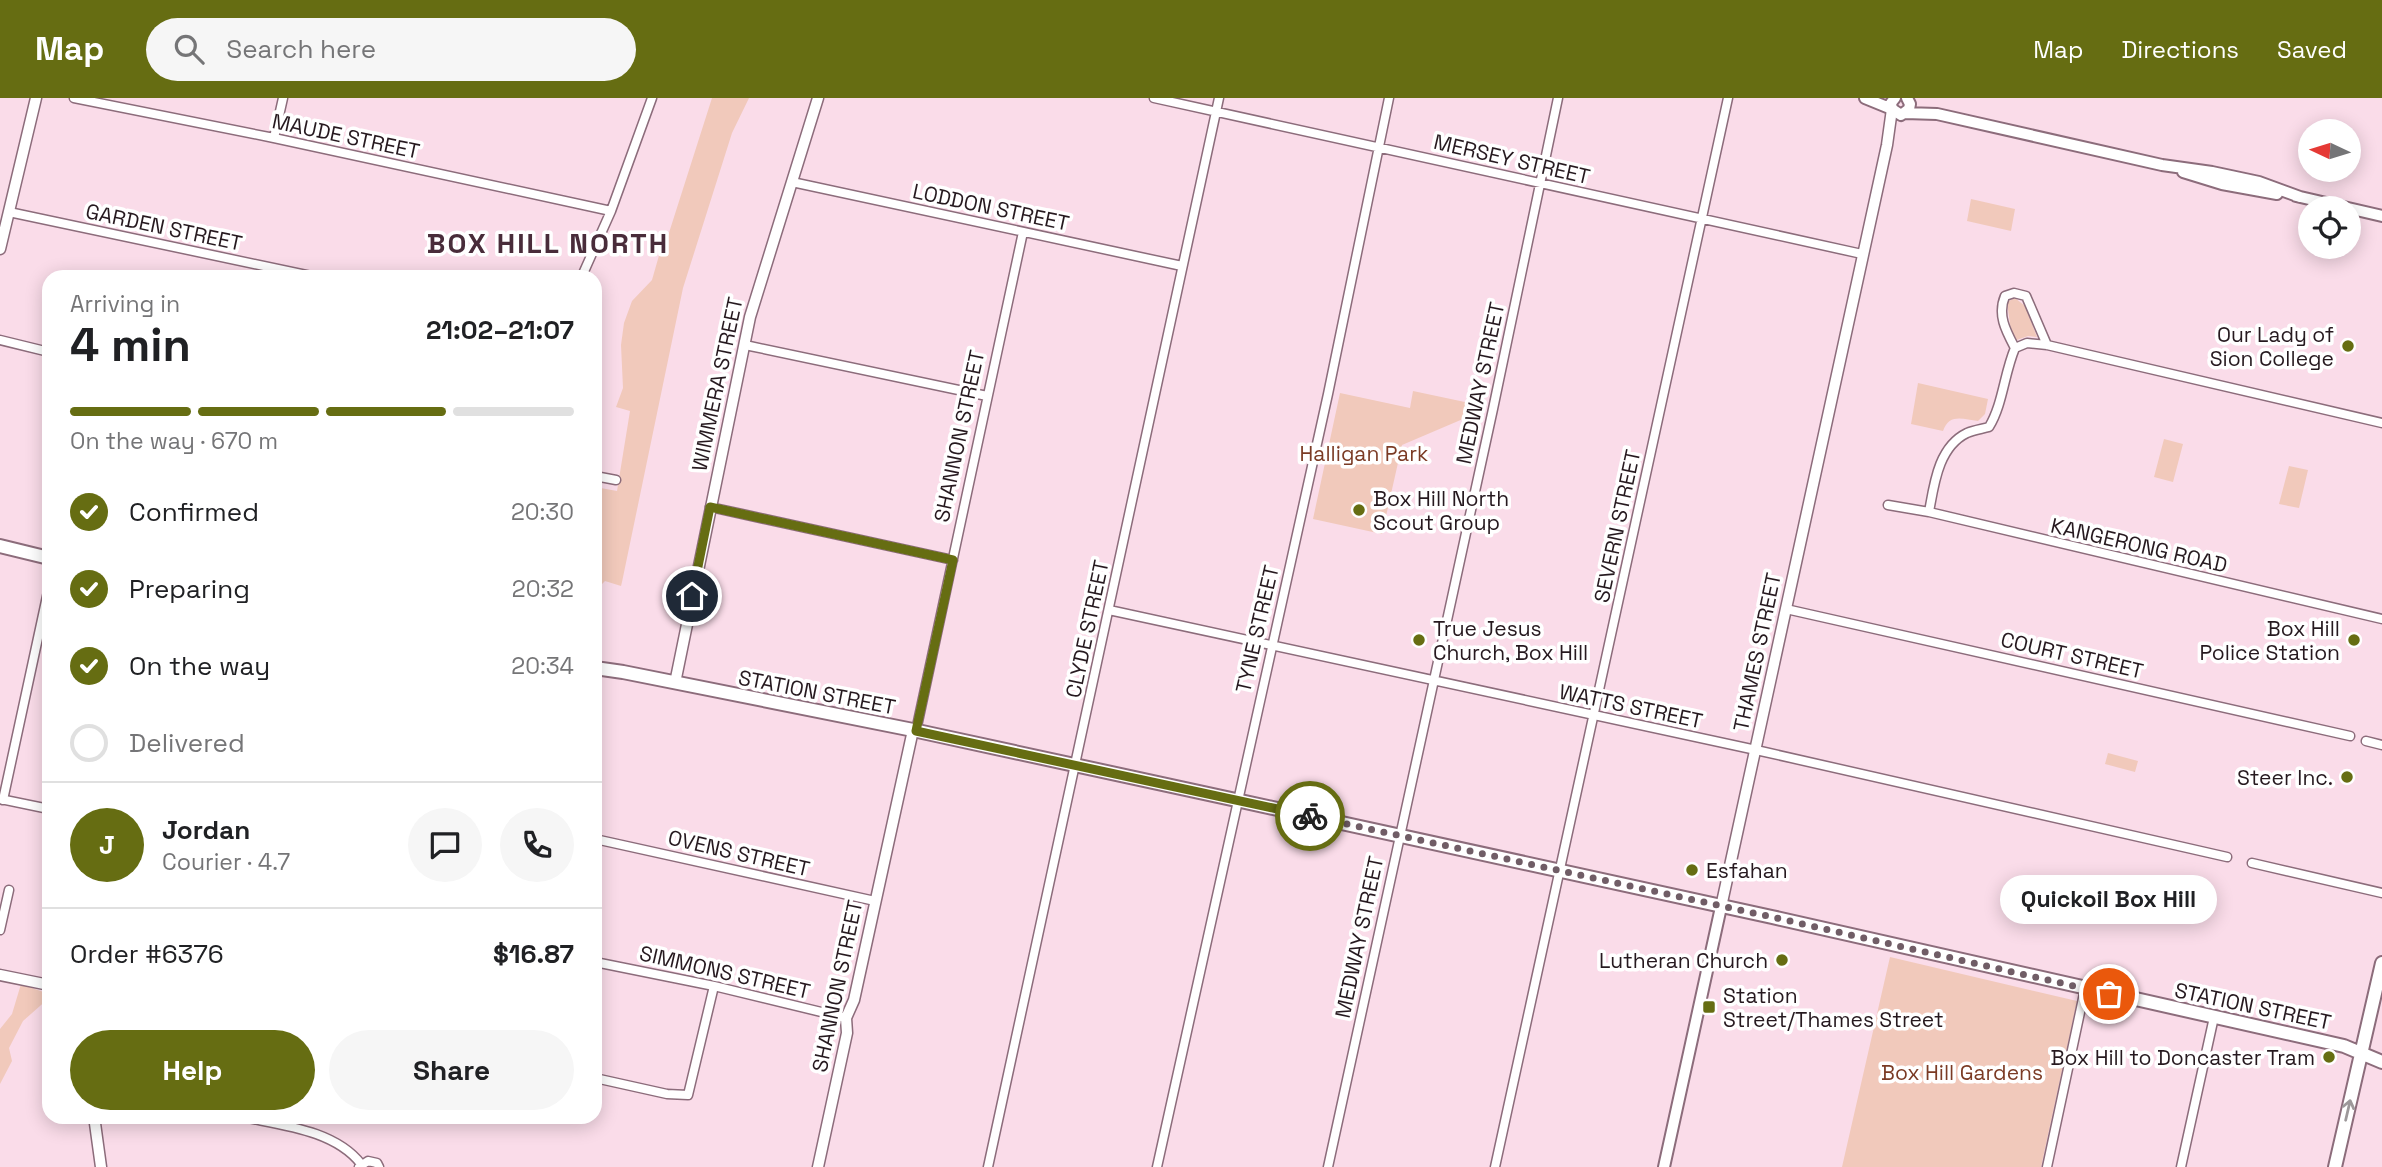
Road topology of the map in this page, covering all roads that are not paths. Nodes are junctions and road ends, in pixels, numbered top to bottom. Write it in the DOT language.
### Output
graph roads {
  1 [pos="36,98"];
  2 [pos="74,98"];
  3 [pos="283,98"];
  4 [pos="652,98"];
  5 [pos="818,98"];
  6 [pos="1154,98"];
  7 [pos="1219,98"];
  8 [pos="1389,98"];
  9 [pos="1558,98"];
  10 [pos="1728,98"];
  11 [pos="1865,98"];
  12 [pos="1908,99"];
  13 [pos="1893,105"];
  14 [pos="1216,111"];
  15 [pos="1905,114"];
  16 [pos="1937,114"];
  17 [pos="274,138"];
  18 [pos="1887,145"];
  19 [pos="1380,148"];
  20 [pos="792,182"];
  21 [pos="1540,183"];
  22 [pos="611,211"];
  23 [pos="9,212"];
  24 [pos="2382,216"];
  25 [pos="1701,220"];
  26 [pos="1023,232"];
  27 [pos="0,249"];
  28 [pos="1863,254"];
  29 [pos="1182,266"];
  30 [pos="283,270"];
  31 [pos="585,270"];
  32 [pos="0,341"];
  33 [pos="745,345"];
  34 [pos="2048,345"];
  35 [pos="2015,348"];
  36 [pos="42,350"];
  37 [pos="987,396"];
  38 [pos="2382,423"];
  39 [pos="602,478"];
  40 [pos="616,481"];
  41 [pos="1888,505"];
  42 [pos="710,507"];
  43 [pos="1929,512"];
  44 [pos="0,546"];
  45 [pos="42,556"];
  46 [pos="953,560"];
  47 [pos="1786,609"];
  48 [pos="1109,610"];
  49 [pos="42,619"];
  50 [pos="2382,620"];
  51 [pos="1271,645"];
  52 [pos="602,669"];
  53 [pos="1433,680"];
  54 [pos="675,683"];
  55 [pos="1595,716"];
  56 [pos="914,731"];
  57 [pos="2350,736"];
  58 [pos="2366,741"];
  59 [pos="2382,745"];
  60 [pos="1756,750"];
  61 [pos="1075,766"];
  62 [pos="2,800"];
  63 [pos="1236,800"];
  64 [pos="42,808"];
  65 [pos="1399,836"];
  66 [pos="602,841"];
  67 [pos="2227,858"];
  68 [pos="2252,863"];
  69 [pos="1560,872"];
  70 [pos="9,890"];
  71 [pos="2382,893"];
  72 [pos="875,901"];
  73 [pos="1721,907"];
  74 [pos="0,930"];
  75 [pos="602,963"];
  76 [pos="2382,963"];
  77 [pos="0,975"];
  78 [pos="42,984"];
  79 [pos="714,986"];
  80 [pos="2085,989"];
  81 [pos="2214,1017"];
  82 [pos="846,1018"];
  83 [pos="2360,1052"];
  84 [pos="2382,1062"];
  85 [pos="602,1080"];
  86 [pos="95,1124"];
  87 [pos="273,1124"];
  88 [pos="360,1166"];
  89 [pos="102,1167"];
  90 [pos="379,1167"];
  91 [pos="818,1167"];
  92 [pos="988,1167"];
  93 [pos="1157,1167"];
  94 [pos="1328,1167"];
  95 [pos="1495,1167"];
  96 [pos="1664,1167"];
  97 [pos="2047,1167"];
  98 [pos="2181,1167"];
  99 [pos="2335,1167"];
  1 -- 23 [label="street"];
  2 -- 17 [label="street, MAUDE STREET"];
  3 -- 17 [label="street"];
  4 -- 22 [label="street"];
  5 -- 20 [label="street, WIMMERA STREET"];
  6 -- 14 [label="street, MERSEY STREET"];
  7 -- 14 [label="street, CLYDE STREET"];
  8 -- 19 [label="street, TYNE STREET"];
  9 -- 21 [label="street, MEDWAY STREET"];
  10 -- 25 [label="street, SEVERN STREET"];
  11 -- 13 [label="main road"];
  12 -- 15 [label="main road"];
  12 -- 16 [label="main road"];
  13 -- 15 [label="main road"];
  13 -- 18 [label="street, THAMES STREET"];
  14 -- 19 [label="street, MERSEY STREET"];
  14 -- 29 [label="street, CLYDE STREET"];
  15 -- 16 [label="main road"];
  15 -- 18 [label="street, THAMES STREET"];
  16 -- 24 [label="main road"];
  17 -- 22 [label="street, MAUDE STREET"];
  18 -- 28 [label="street, THAMES STREET"];
  19 -- 21 [label="street, MERSEY STREET"];
  19 -- 51 [label="street, TYNE STREET"];
  20 -- 26 [label="street, LODDON STREET"];
  20 -- 33 [label="street, WIMMERA STREET"];
  21 -- 25 [label="street, MERSEY STREET"];
  21 -- 53 [label="street, MEDWAY STREET"];
  22 -- 31 [label="street"];
  23 -- 27 [label="street"];
  23 -- 30 [label="street, GARDEN STREET"];
  25 -- 28 [label="street, MERSEY STREET"];
  25 -- 55 [label="street, SEVERN STREET"];
  26 -- 29 [label="street, LODDON STREET"];
  26 -- 37 [label="street, SHANNON STREET"];
  28 -- 47 [label="street, THAMES STREET"];
  29 -- 48 [label="street, CLYDE STREET"];
  32 -- 36 [label="street"];
  33 -- 37 [label="street"];
  33 -- 42 [label="street, WIMMERA STREET"];
  34 -- 35 [label="street"];
  34 -- 35 [label="street"];
  34 -- 38 [label="street"];
  35 -- 43 [label="street"];
  37 -- 46 [label="street, SHANNON STREET"];
  39 -- 40 [label="street"];
  41 -- 43 [label="street, KANGERONG ROAD"];
  42 -- 46 [label="street"];
  42 -- 54 [label="street, WIMMERA STREET"];
  43 -- 50 [label="street, KANGERONG ROAD"];
  44 -- 45 [label="main road"];
  46 -- 56 [label="street, SHANNON STREET"];
  47 -- 57 [label="street, COURT STREET"];
  47 -- 60 [label="street, THAMES STREET"];
  48 -- 51 [label="street, WATTS STREET"];
  48 -- 61 [label="street, CLYDE STREET"];
  49 -- 62 [label="street"];
  51 -- 53 [label="street, WATTS STREET"];
  51 -- 63 [label="street, TYNE STREET"];
  52 -- 54 [label="main road, STATION STREET"];
  53 -- 55 [label="street, WATTS STREET"];
  53 -- 65 [label="street, MEDWAY STREET"];
  54 -- 56 [label="main road, STATION STREET"];
  55 -- 60 [label="street, WATTS STREET"];
  55 -- 69 [label="street, SEVERN STREET"];
  56 -- 61 [label="main road, STATION STREET"];
  56 -- 72 [label="street, SHANNON STREET"];
  58 -- 59 [label="street"];
  60 -- 67 [label="street, WATTS STREET"];
  60 -- 73 [label="street, THAMES STREET"];
  61 -- 63 [label="main road, STATION STREET"];
  61 -- 92 [label="street, CLYDE STREET"];
  62 -- 64 [label="street"];
  63 -- 65 [label="main road, STATION STREET"];
  63 -- 93 [label="street, TYNE STREET"];
  65 -- 69 [label="main road, STATION STREET"];
  65 -- 94 [label="street, MEDWAY STREET"];
  66 -- 72 [label="street, OVENS STREET"];
  68 -- 71 [label="street"];
  69 -- 73 [label="main road, STATION STREET"];
  69 -- 95 [label="street, SEVERN STREET"];
  70 -- 74 [label="street"];
  72 -- 82 [label="street, SHANNON STREET"];
  73 -- 80 [label="main road, STATION STREET"];
  73 -- 96 [label="main road, THAMES STREET"];
  75 -- 79 [label="street, SIMMONS STREET"];
  76 -- 83 [label="main road"];
  77 -- 78 [label="street"];
  79 -- 82 [label="street, SIMMONS STREET"];
  79 -- 85 [label="street"];
  80 -- 81 [label="main road, STATION STREET"];
  80 -- 97 [label="street"];
  81 -- 83 [label="main road, STATION STREET"];
  81 -- 98 [label="street"];
  82 -- 91 [label="street, SHANNON STREET"];
  83 -- 84 [label="main road, STATION STREET"];
  99 -- 83 [label="main road, one-way"];
  86 -- 89 [label="street"];
  87 -- 88 [label="street"];
  88 -- 90 [label="street"];
}
